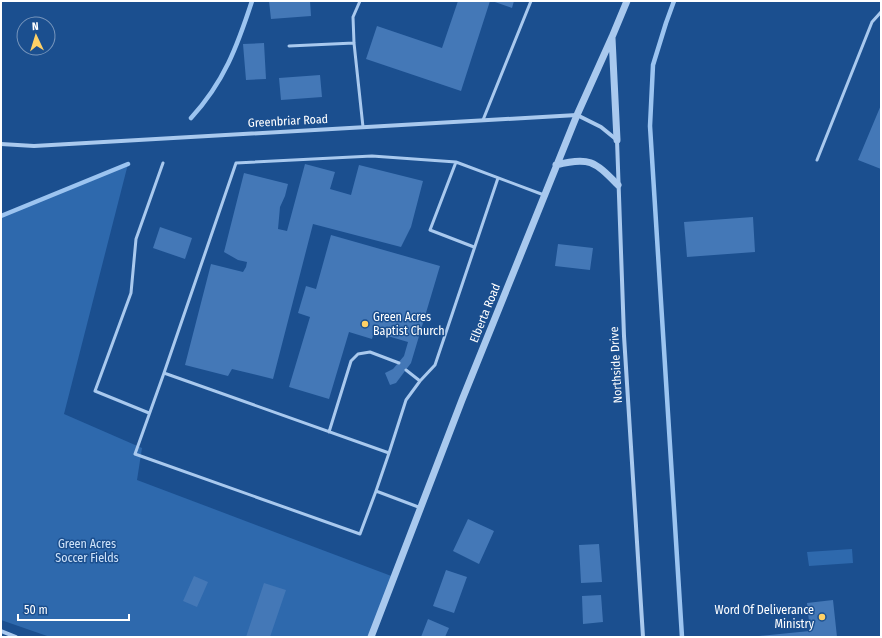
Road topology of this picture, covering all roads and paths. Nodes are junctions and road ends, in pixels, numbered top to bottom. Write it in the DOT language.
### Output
graph roads {
  1 [pos="360,1"];
  2 [pos="531,1"];
  3 [pos="627,1"];
  4 [pos="881,12"];
  5 [pos="612,37"];
  6 [pos="354,43"];
  7 [pos="289,46"];
  8 [pos="576,115"];
  9 [pos="483,120"];
  10 [pos="363,127"];
  11 [pos="617,140"];
  12 [pos="1,144"];
  13 [pos="817,160"];
  14 [pos="456,162"];
  15 [pos="163,163"];
  16 [pos="556,165"];
  17 [pos="498,178"];
  18 [pos="618,185"];
  19 [pos="544,195"];
  20 [pos="474,247"];
  21 [pos="398,363"];
  22 [pos="406,370"];
  23 [pos="164,373"];
  24 [pos="420,381"];
  25 [pos="149,413"];
  26 [pos="329,432"];
  27 [pos="389,454"];
  28 [pos="376,491"];
  29 [pos="421,508"];
  30 [pos="1,631"];
  31 [pos="16,637"];
  32 [pos="371,637"];
  33 [pos="643,637"];
  1 -- 6 [label="lane"];
  2 -- 9 [label="lane"];
  3 -- 5 [label="street, Elberta Road"];
  4 -- 13 [label="lane"];
  5 -- 8 [label="street, Elberta Road"];
  5 -- 11 [label="street"];
  6 -- 7 [label="lane"];
  6 -- 10 [label="lane"];
  8 -- 9 [label="street, Greenbriar Road"];
  8 -- 11 [label="street"];
  8 -- 16 [label="street, Elberta Road"];
  9 -- 10 [label="street, Greenbriar Road"];
  10 -- 12 [label="street, Greenbriar Road"];
  11 -- 18 [label="street, Northside Drive"];
  14 -- 17 [label="lane"];
  14 -- 20 [label="lane"];
  14 -- 23 [label="lane"];
  15 -- 25 [label="lane"];
  16 -- 18 [label="street"];
  16 -- 19 [label="street, Elberta Road"];
  17 -- 19 [label="lane"];
  17 -- 20 [label="lane"];
  18 -- 33 [label="street, Northside Drive"];
  19 -- 29 [label="street, Elberta Road"];
  20 -- 24 [label="lane"];
  21 -- 26 [label="lane"];
  22 -- 24 [label="lane"];
  23 -- 25 [label="lane"];
  23 -- 26 [label="lane"];
  24 -- 27 [label="lane"];
  25 -- 28 [label="lane"];
  26 -- 27 [label="lane"];
  27 -- 28 [label="lane"];
  28 -- 29 [label="lane"];
  29 -- 32 [label="street, Elberta Road"];
  30 -- 31 [label="street"];
}
